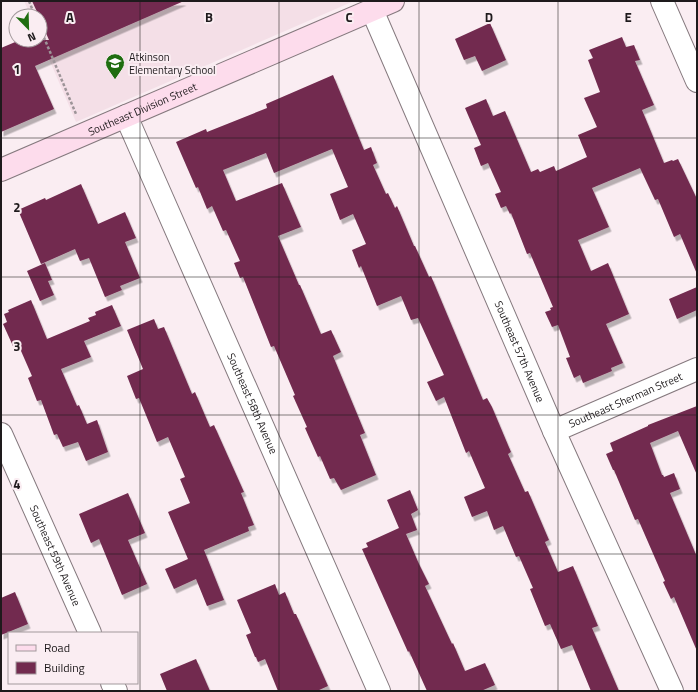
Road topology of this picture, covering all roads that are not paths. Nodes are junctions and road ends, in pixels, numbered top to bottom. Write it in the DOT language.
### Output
graph roads {
  1 [pos="393,1"];
  2 [pos="662,1"];
  3 [pos="372,10"];
  4 [pos="697,81"];
  5 [pos="126,116"];
  6 [pos="1,170"];
  7 [pos="697,369"];
  8 [pos="554,431"];
  9 [pos="1,434"];
  10 [pos="90,632"];
  11 [pos="379,691"];
  12 [pos="672,691"];
  1 -- 3 [label="main road, Southeast Division Street"];
  2 -- 4 [label="street"];
  3 -- 5 [label="main road, Southeast Division Street"];
  3 -- 8 [label="street, Southeast 57th Avenue"];
  5 -- 6 [label="main road, Southeast Division Street"];
  5 -- 11 [label="street, Southeast 58th Avenue"];
  7 -- 8 [label="street, Southeast Sherman Street"];
  8 -- 12 [label="street, Southeast 57th Avenue"];
  9 -- 10 [label="street, Southeast 59th Avenue"];
}
